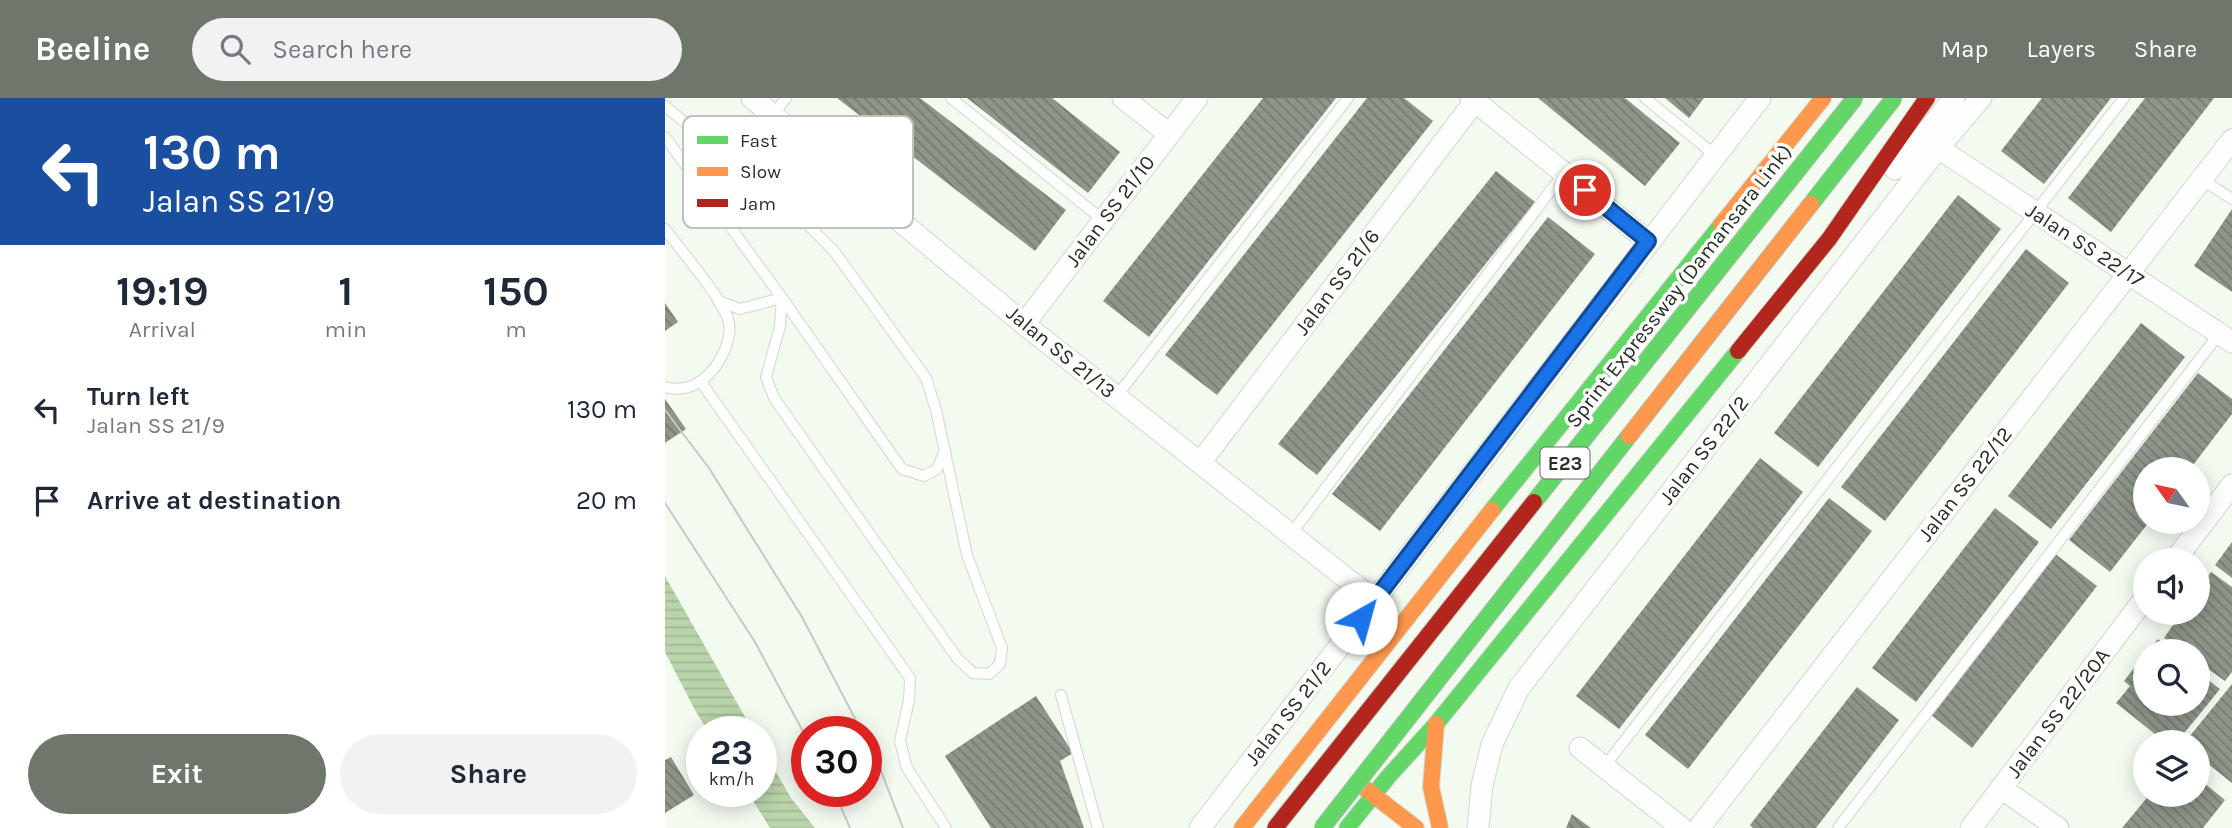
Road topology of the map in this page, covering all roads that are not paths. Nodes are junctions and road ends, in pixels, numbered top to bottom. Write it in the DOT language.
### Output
graph roads {
  1 [pos="752,98"];
  2 [pos="786,98"];
  3 [pos="951,98"];
  4 [pos="1123,98"];
  5 [pos="1196,98"];
  6 [pos="1348,98"];
  7 [pos="1645,98"];
  8 [pos="1760,98"];
  9 [pos="1823,98"];
  10 [pos="1855,98"];
  11 [pos="1894,98"];
  12 [pos="1927,98"];
  13 [pos="1954,98"];
  14 [pos="1981,98"];
  15 [pos="2124,98"];
  16 [pos="1473,99"];
  17 [pos="665,106"];
  18 [pos="773,115"];
  19 [pos="683,121"];
  20 [pos="1169,134"];
  21 [pos="665,138"];
  22 [pos="2232,140"];
  23 [pos="1938,148"];
  24 [pos="1716,155"];
  25 [pos="683,163"];
  26 [pos="1564,173"];
  27 [pos="2201,179"];
  28 [pos="2232,199"];
  29 [pos="2035,212"];
  30 [pos="1103,220"];
  31 [pos="731,228"];
  32 [pos="811,228"];
  33 [pos="909,228"];
  34 [pos="665,229"];
  35 [pos="1829,239"];
  36 [pos="1648,241"];
  37 [pos="2128,273"];
  38 [pos="782,298"];
  39 [pos="718,301"];
  40 [pos="1024,324"];
  41 [pos="2225,338"];
  42 [pos="701,382"];
  43 [pos="665,387"];
  44 [pos="1116,397"];
  45 [pos="945,450"];
  46 [pos="1200,463"];
  47 [pos="2232,485"];
  48 [pos="1291,534"];
  49 [pos="2184,548"];
  50 [pos="1444,570"];
  51 [pos="1375,601"];
  52 [pos="2133,614"];
  53 [pos="1517,625"];
  54 [pos="1061,695"];
  55 [pos="1436,724"];
  56 [pos="1307,746"];
  57 [pos="1580,748"];
  58 [pos="1604,767"];
  59 [pos="1283,778"];
  60 [pos="2001,788"];
  61 [pos="1374,794"];
  62 [pos="946,828"];
  63 [pos="1098,828"];
  64 [pos="1200,828"];
  65 [pos="1243,828"];
  66 [pos="1275,828"];
  67 [pos="1322,828"];
  68 [pos="1348,828"];
  69 [pos="1416,828"];
  70 [pos="1440,828"];
  71 [pos="1478,828"];
  72 [pos="1682,828"];
  73 [pos="1699,828"];
  74 [pos="1838,828"];
  75 [pos="1971,828"];
  76 [pos="2058,828"];
  1 -- 18 [label="street, Jalan SS 21/13"];
  2 -- 18 [label="lane"];
  3 -- 30 [label="lane"];
  4 -- 20 [label="street"];
  5 -- 20 [label="street, Jalan SS 21/10"];
  6 -- 44 [label="lane"];
  7 -- 24 [label="lane"];
  8 -- 24 [label="street, Jalan SS 21/2"];
  9 -- 50 [label="main road"];
  10 -- 66 [label="main road, Sprint Expressway (Damansara Link) / E23, bridge"];
  11 -- 67 [label="main road, E23, bridge"];
  12 -- 35 [label="main road"];
  13 -- 35 [label="street"];
  14 -- 23 [label="street, Jalan SS 22/2"];
  15 -- 29 [label="lane"];
  16 -- 26 [label="street"];
  16 -- 46 [label="street, Jalan SS 21/6"];
  17 -- 19 [label="lane"];
  20 -- 30 [label="street, Jalan SS 21/10"];
  21 -- 25 [label="lane"];
  22 -- 27 [label="street, Jalan SS 22/12"];
  23 -- 29 [label="street, Jalan SS 22/17"];
  23 -- 71 [label="street, Jalan SS 22/2"];
  24 -- 36 [label="street, Jalan SS 21/2"];
  26 -- 36 [label="street"];
  26 -- 48 [label="lane"];
  27 -- 28 [label="lane"];
  27 -- 37 [label="street, Jalan SS 22/12"];
  29 -- 37 [label="street, Jalan SS 22/17"];
  29 -- 58 [label="lane"];
  30 -- 40 [label="street, Jalan SS 21/10"];
  31 -- 38 [label="lane"];
  32 -- 45 [label="lane"];
  33 -- 40 [label="street, Jalan SS 21/13"];
  34 -- 39 [label="lane"];
  35 -- 53 [label="main road"];
  36 -- 51 [label="street, Jalan SS 21/2"];
  37 -- 41 [label="street, Jalan SS 22/17"];
  37 -- 73 [label="street, Jalan SS 22/12"];
  38 -- 39 [label="lane"];
  38 -- 45 [label="lane"];
  38 -- 45 [label="lane"];
  39 -- 42 [label="lane"];
  40 -- 44 [label="street, Jalan SS 21/13"];
  41 -- 74 [label="lane"];
  42 -- 43 [label="lane"];
  42 -- 62 [label="lane"];
  44 -- 46 [label="street, Jalan SS 21/13"];
  46 -- 48 [label="street, Jalan SS 21/13"];
  47 -- 49 [label="street"];
  48 -- 51 [label="street, Jalan SS 21/13"];
  50 -- 53 [label="main road"];
  50 -- 56 [label="main road"];
  51 -- 64 [label="street, Jalan SS 21/2"];
  52 -- 60 [label="street, Jalan SS 22/20A"];
  53 -- 55 [label="main road"];
  54 -- 63 [label="lane"];
  55 -- 61 [label="main road"];
  55 -- 70 [label="main road"];
  56 -- 59 [label="main road"];
  56 -- 61 [label="main road"];
  57 -- 58 [label="street"];
  58 -- 72 [label="street"];
  59 -- 65 [label="main road"];
  59 -- 68 [label="main road"];
  60 -- 75 [label="street, Jalan SS 22/20A"];
  60 -- 76 [label="street"];
  61 -- 68 [label="main road"];
  61 -- 69 [label="main road"];
}
